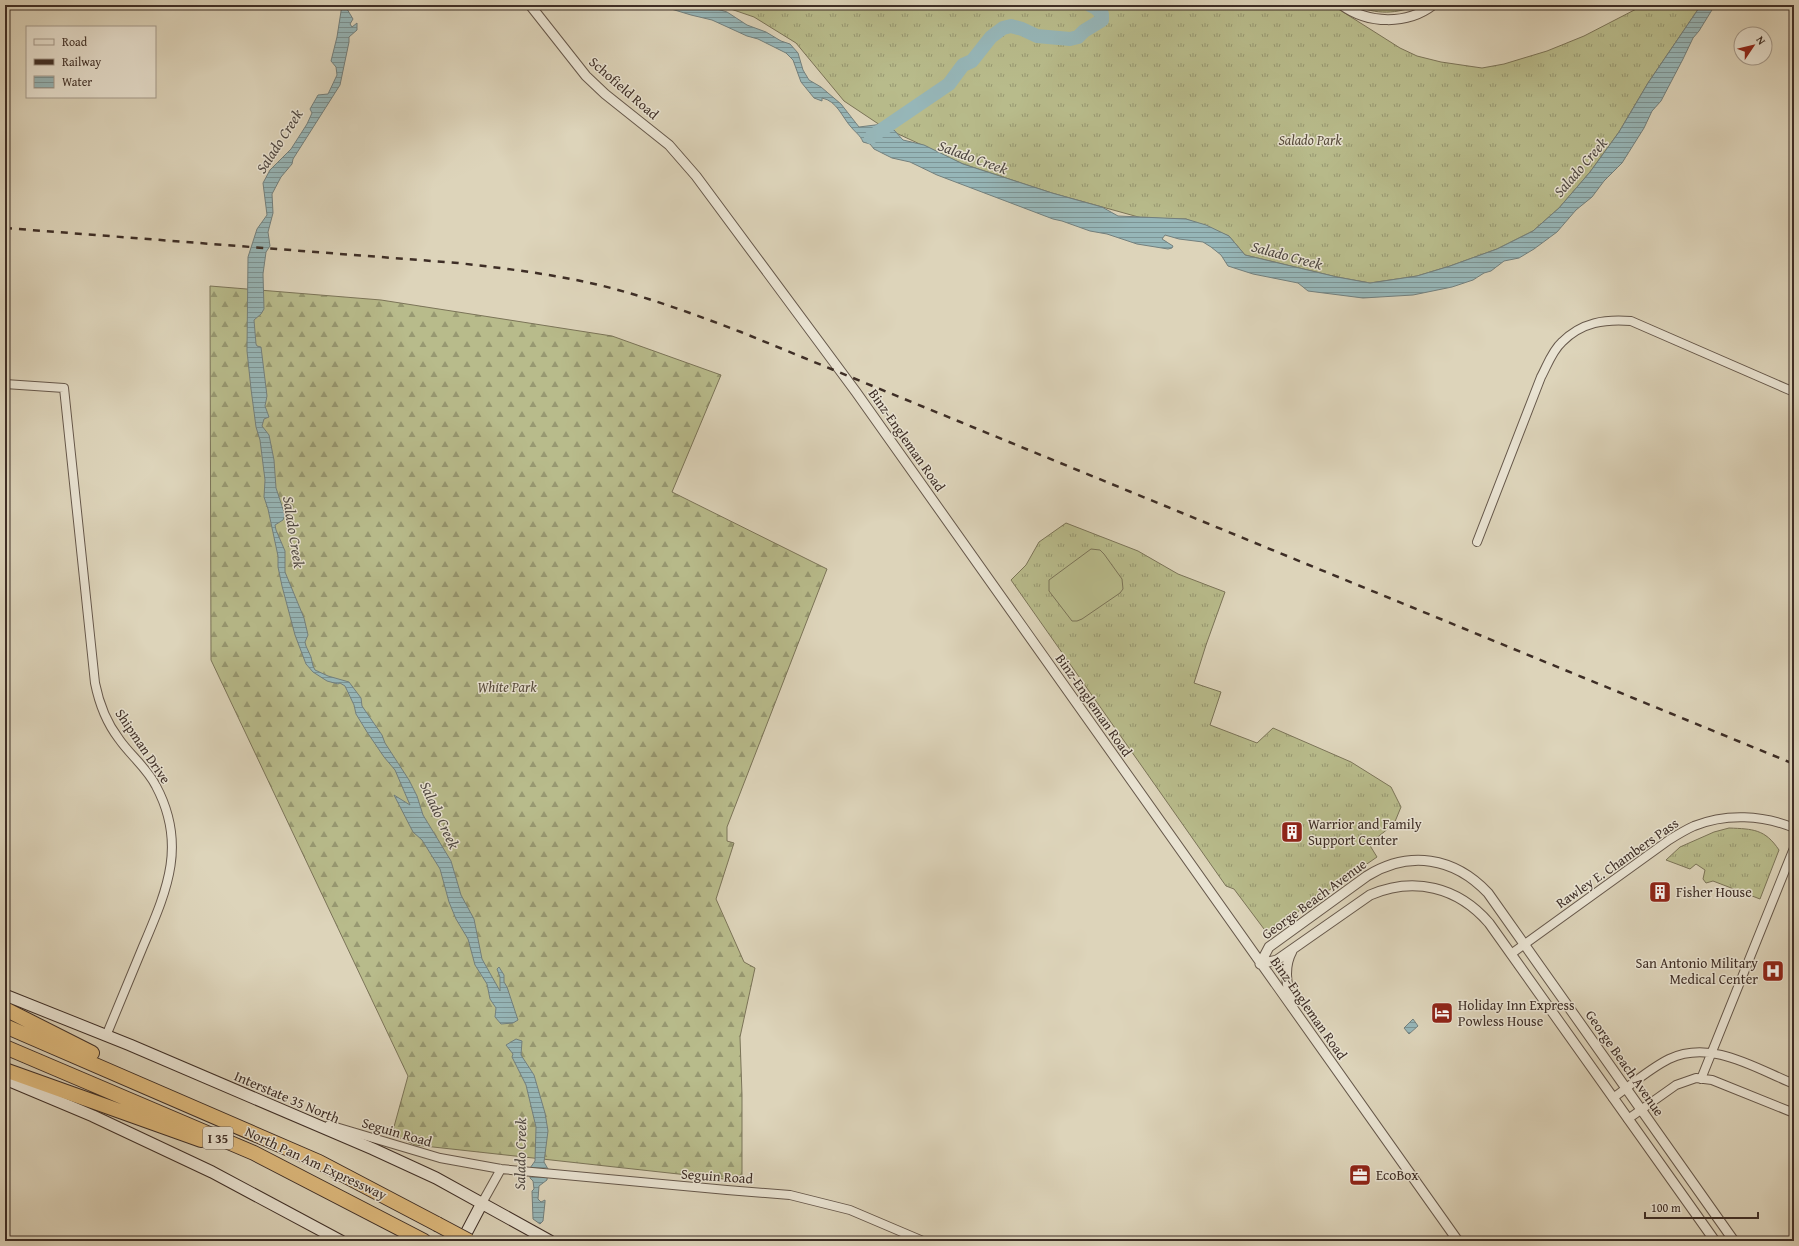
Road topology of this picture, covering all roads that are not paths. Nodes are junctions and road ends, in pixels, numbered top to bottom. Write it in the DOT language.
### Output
graph roads {
  1 [pos="530,5"];
  2 [pos="1342,5"];
  3 [pos="1433,5"];
  4 [pos="704,187"];
  5 [pos="5,384"];
  6 [pos="1794,392"];
  7 [pos="1477,542"];
  8 [pos="1794,828"];
  9 [pos="1794,848"];
  10 [pos="1525,944"];
  11 [pos="1294,948"];
  12 [pos="1511,954"];
  13 [pos="1260,964"];
  14 [pos="5,995"];
  15 [pos="5,1009"];
  16 [pos="1293,1010"];
  17 [pos="5,1026"];
  18 [pos="106,1036"];
  19 [pos="5,1047"];
  20 [pos="1712,1053"];
  21 [pos="5,1070"];
  22 [pos="5,1079"];
  23 [pos="1701,1079"];
  24 [pos="1794,1084"];
  25 [pos="1626,1089"];
  26 [pos="170,1096"];
  27 [pos="1613,1098"];
  28 [pos="1641,1110"];
  29 [pos="286,1113"];
  30 [pos="1794,1114"];
  31 [pos="1628,1119"];
  32 [pos="501,1169"];
  33 [pos="309,1180"];
  34 [pos="482,1203"];
  35 [pos="341,1241"];
  36 [pos="424,1241"];
  37 [pos="462,1241"];
  38 [pos="469,1241"];
  39 [pos="550,1241"];
  40 [pos="923,1241"];
  41 [pos="1458,1241"];
  42 [pos="1715,1241"];
  43 [pos="1734,1241"];
  1 -- 4 [label="street, Schofield Road"];
  2 -- 3 [label="street"];
  4 -- 13 [label="street, Binz-Engleman Road"];
  5 -- 18 [label="street, Shipman Drive"];
  6 -- 7 [label="street"];
  8 -- 10 [label="street, Rawley E. Chambers Pass"];
  9 -- 20 [label="street"];
  10 -- 12 [label="street, Rawley E. Chambers Pass"];
  10 -- 13 [label="street, George Beach Avenue"];
  10 -- 25 [label="street, George Beach Avenue"];
  11 -- 12 [label="street, George Beach Avenue"];
  11 -- 13 [label="street, George Beach Avenue"];
  11 -- 16 [label="street"];
  12 -- 27 [label="street, George Beach Avenue"];
  13 -- 16 [label="street, Binz-Engleman Road"];
  14 -- 18 [label="main road, Interstate 35 North"];
  15 -- 26 [label="highway"];
  16 -- 41 [label="street, Binz-Engleman Road"];
  17 -- 26 [label="highway, North Pan Am Expressway / I 35"];
  18 -- 29 [label="main road, Interstate 35 North"];
  19 -- 33 [label="highway, North Pan Am Expressway / I 35"];
  20 -- 23 [label="street"];
  20 -- 24 [label="street"];
  20 -- 25 [label="street"];
  21 -- 33 [label="highway"];
  22 -- 35 [label="main road"];
  23 -- 28 [label="street"];
  23 -- 30 [label="street"];
  25 -- 27 [label="street"];
  25 -- 28 [label="street, George Beach Avenue"];
  26 -- 38 [label="highway, North Pan Am Expressway / I 35, bridge"];
  27 -- 31 [label="street, George Beach Avenue"];
  28 -- 31 [label="street"];
  28 -- 43 [label="street, George Beach Avenue"];
  29 -- 32 [label="street, Seguin Road"];
  29 -- 34 [label="main road, Interstate 35 North"];
  31 -- 42 [label="street, George Beach Avenue"];
  32 -- 34 [label="street"];
  32 -- 40 [label="street, Seguin Road"];
  33 -- 36 [label="highway, North Pan Am Expressway / I 35"];
  34 -- 37 [label="main road"];
  34 -- 39 [label="main road, Interstate 35 North"];
}
